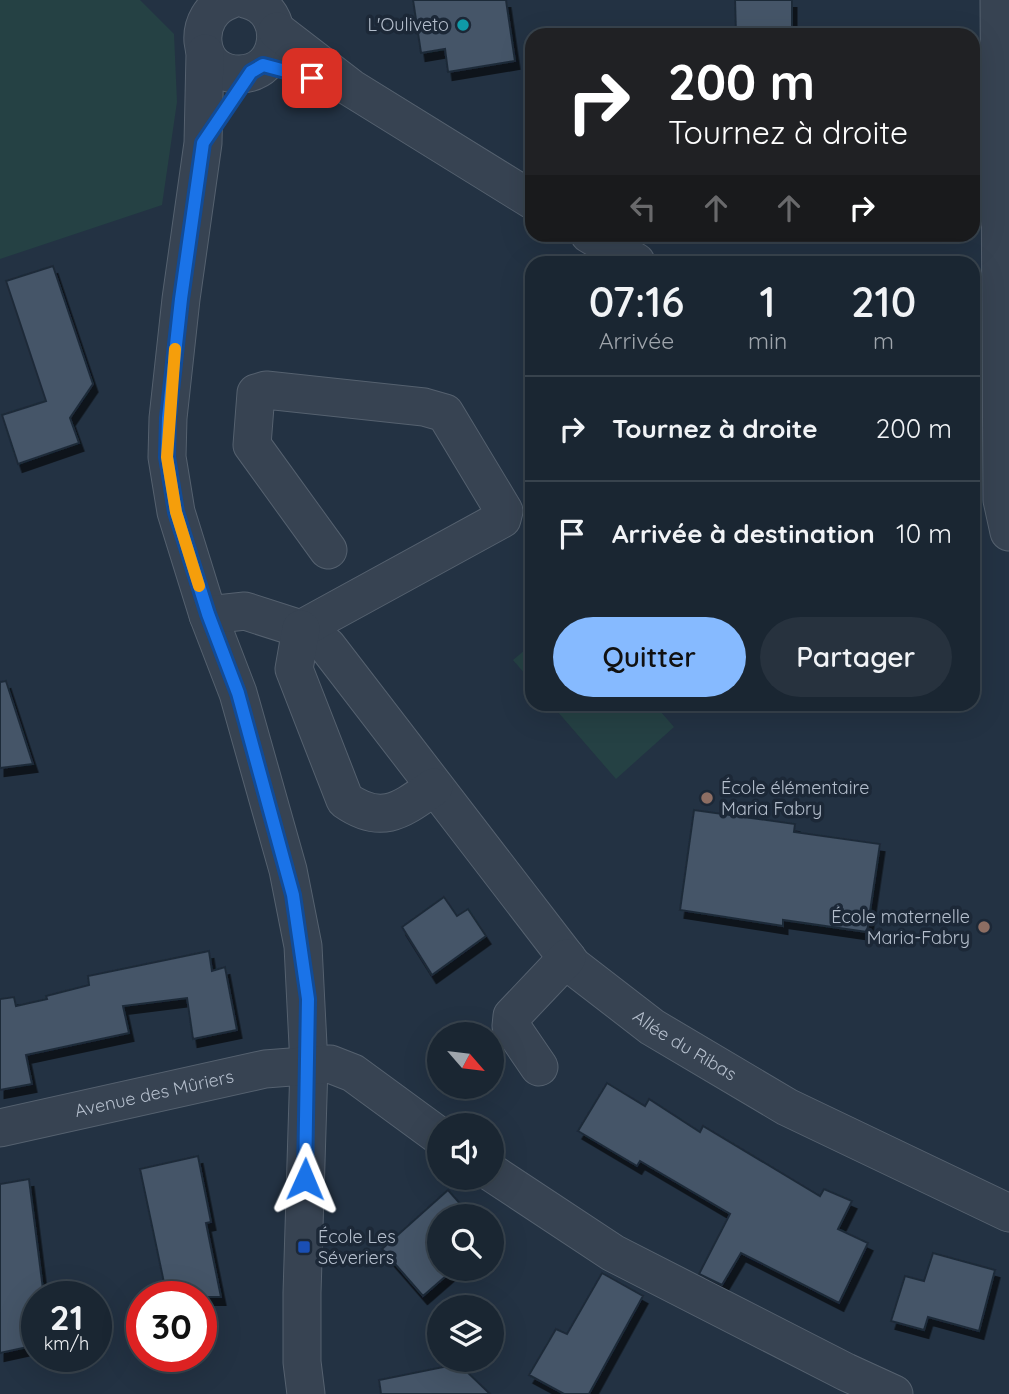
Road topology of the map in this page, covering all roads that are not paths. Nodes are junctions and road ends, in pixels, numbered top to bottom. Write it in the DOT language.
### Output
graph roads {
  1 [pos="248,0"];
  2 [pos="999,0"];
  3 [pos="208,19"];
  4 [pos="277,31"];
  5 [pos="257,69"];
  6 [pos="351,88"];
  7 [pos="203,143"];
  8 [pos="525,196"];
  9 [pos="602,242"];
  10 [pos="626,256"];
  11 [pos="998,505"];
  12 [pos="328,550"];
  13 [pos="208,614"];
  14 [pos="301,629"];
  15 [pos="434,787"];
  16 [pos="567,958"];
  17 [pos="309,1065"];
  18 [pos="539,1067"];
  19 [pos="427,1127"];
  20 [pos="0,1128"];
  21 [pos="504,1181"];
  22 [pos="1009,1213"];
  23 [pos="306,1394"];
  24 [pos="894,1394"];
  1 -- 4 [label="street"];
  2 -- 11 [label="street"];
  3 -- 5 [label="street"];
  3 -- 7 [label="street"];
  4 -- 5 [label="street"];
  4 -- 6 [label="street"];
  5 -- 6 [label="street"];
  5 -- 7 [label="street"];
  6 -- 8 [label="street"];
  7 -- 13 [label="street"];
  9 -- 10 [label="street"];
  12 -- 14 [label="street"];
  13 -- 14 [label="street, Allée du Ribas"];
  13 -- 17 [label="street"];
  14 -- 15 [label="street, Allée du Ribas"];
  14 -- 15 [label="street"];
  15 -- 16 [label="street, Allée du Ribas"];
  16 -- 18 [label="street"];
  16 -- 22 [label="street, Allée du Ribas"];
  17 -- 19 [label="street"];
  17 -- 20 [label="street, Avenue des Mûriers"];
  17 -- 23 [label="street"];
  21 -- 24 [label="street"];
}
